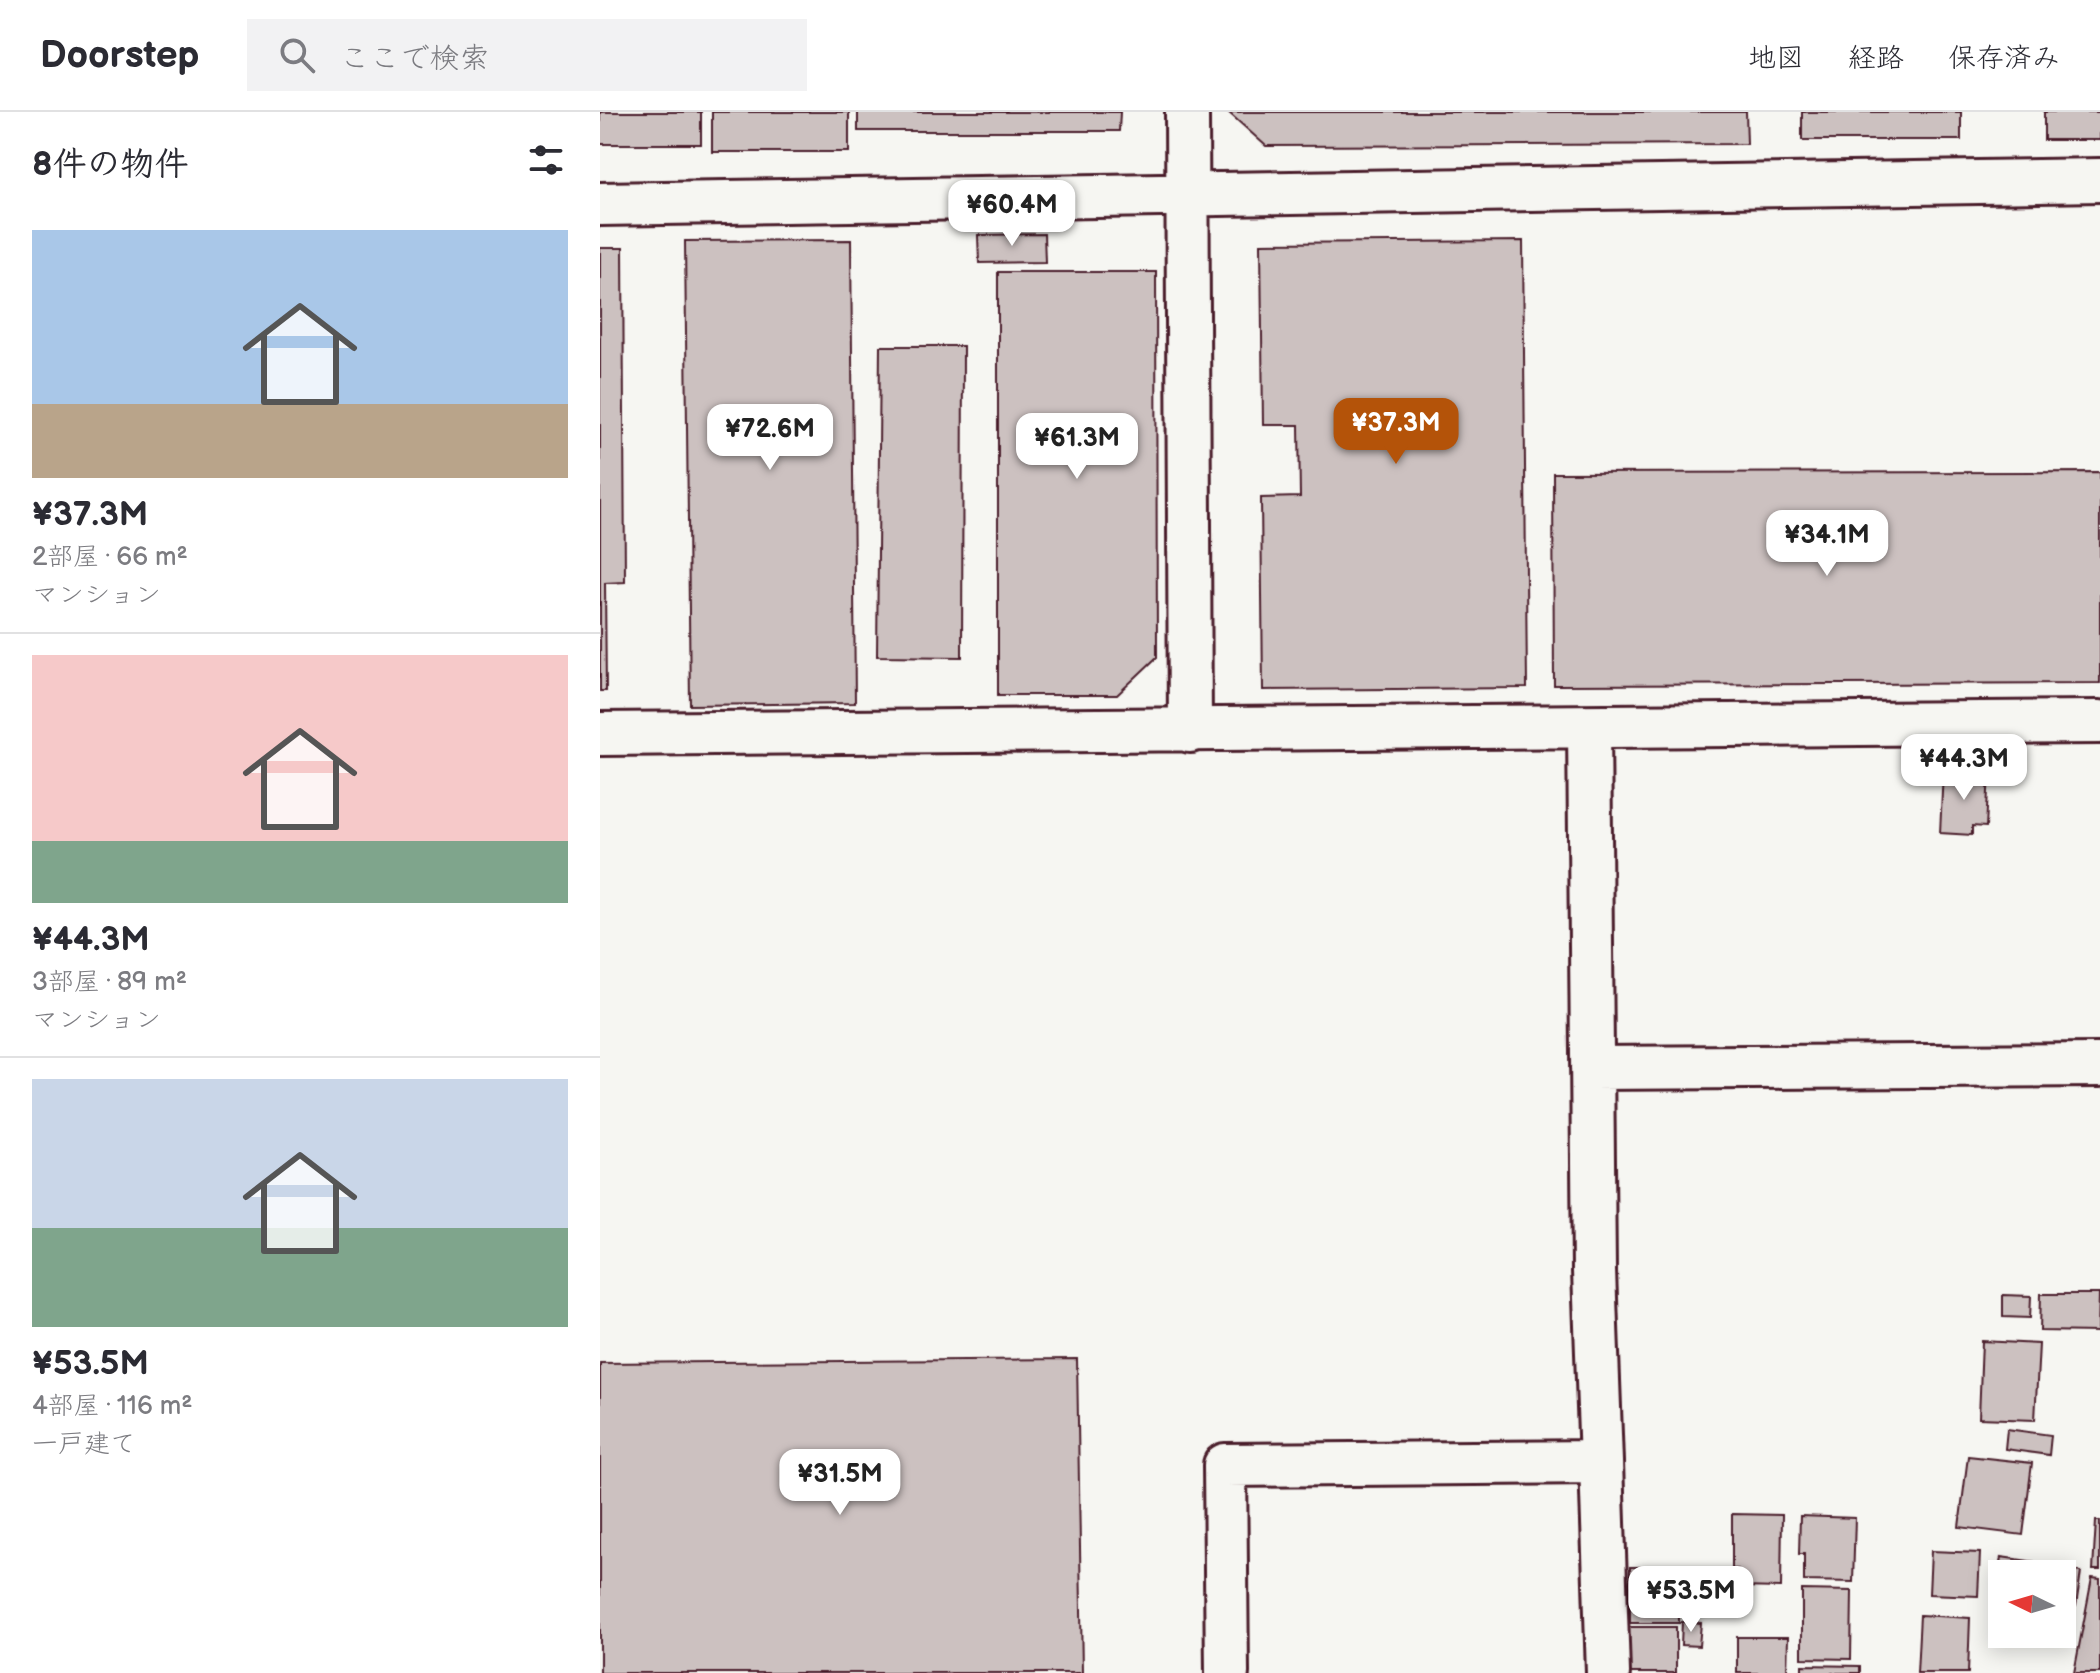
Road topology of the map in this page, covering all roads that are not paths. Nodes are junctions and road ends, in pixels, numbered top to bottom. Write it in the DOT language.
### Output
graph roads {
  1 [pos="1187,112"];
  2 [pos="2100,180"];
  3 [pos="1188,195"];
  4 [pos="600,204"];
  5 [pos="2100,722"];
  6 [pos="1589,727"];
  7 [pos="1190,731"];
  8 [pos="600,734"];
  9 [pos="2100,1065"];
  10 [pos="1592,1068"];
  11 [pos="1601,1462"];
  12 [pos="1227,1673"];
  13 [pos="1608,1673"];
  1 -- 3 [label="street"];
  2 -- 3 [label="street"];
  3 -- 4 [label="street"];
  3 -- 7 [label="street"];
  5 -- 6 [label="street"];
  6 -- 7 [label="street"];
  6 -- 10 [label="street"];
  7 -- 8 [label="street"];
  9 -- 10 [label="street"];
  10 -- 11 [label="street"];
  11 -- 12 [label="street"];
  11 -- 13 [label="street"];
}
